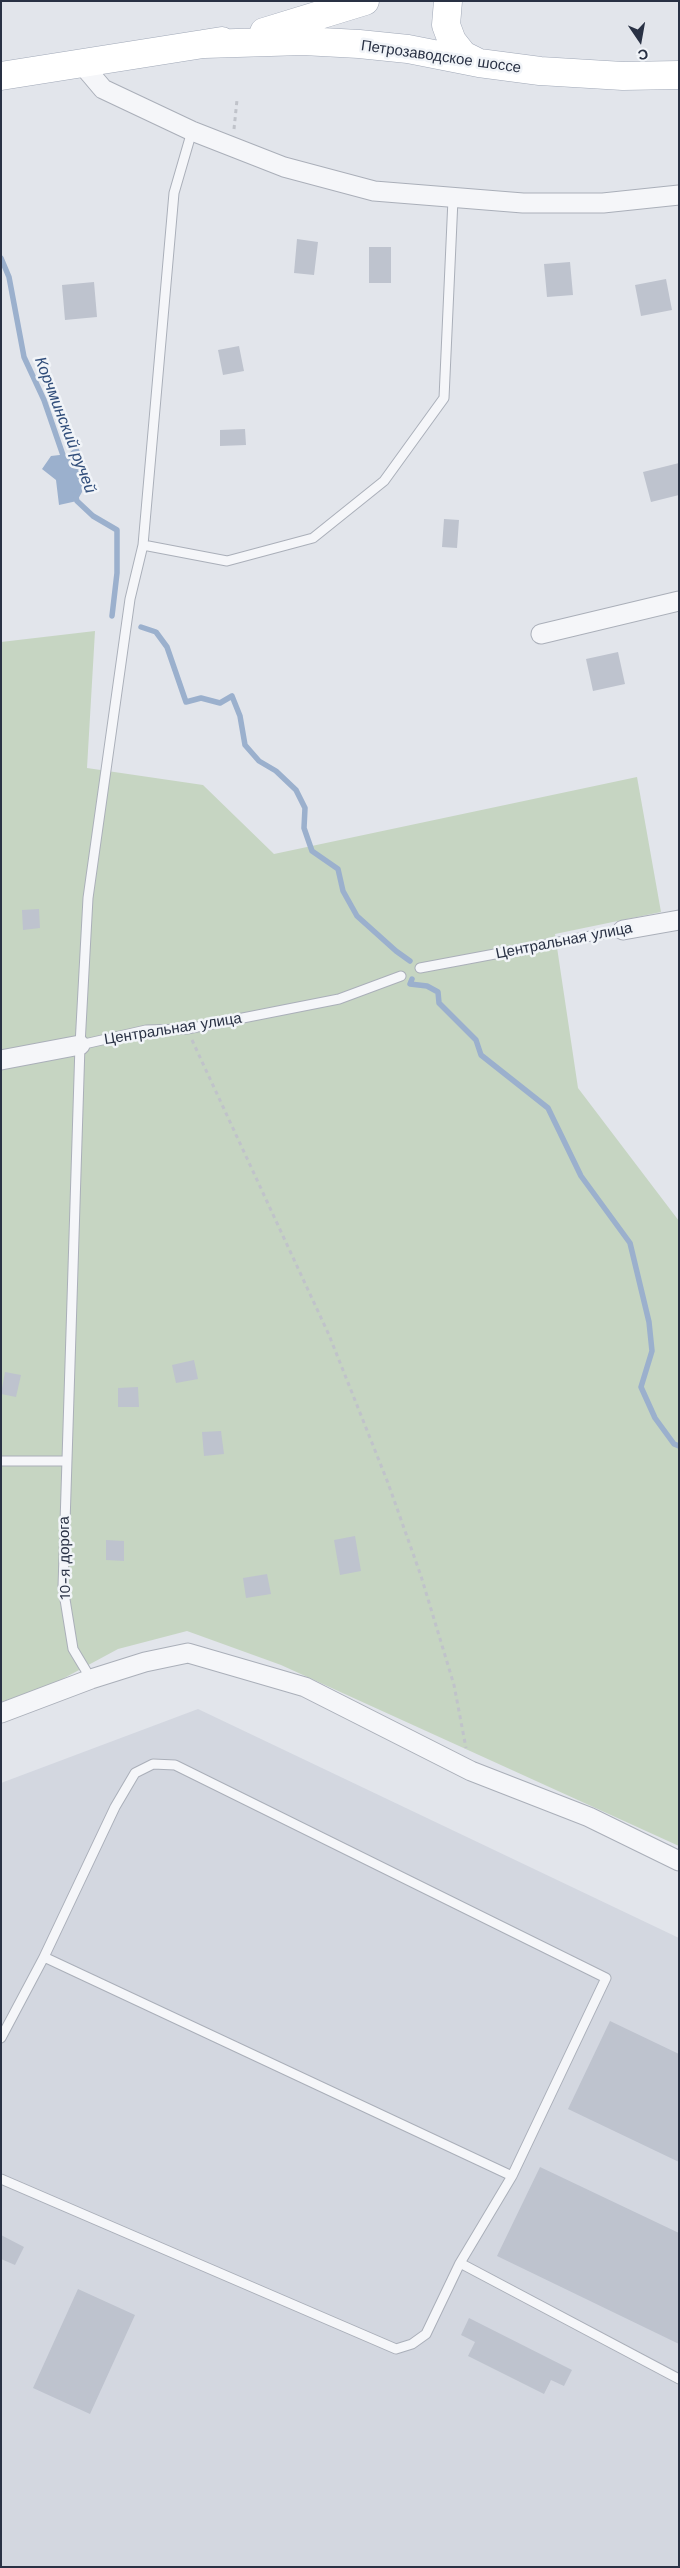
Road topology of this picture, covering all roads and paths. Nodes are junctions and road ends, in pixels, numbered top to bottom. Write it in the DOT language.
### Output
graph roads {
  1 [pos="366,1"];
  2 [pos="448,1"];
  3 [pos="204,44"];
  4 [pos="81,63"];
  5 [pos="479,63"];
  6 [pos="679,75"];
  7 [pos="1,76"];
  8 [pos="237,100"];
  9 [pos="192,131"];
  10 [pos="232,147"];
  11 [pos="679,195"];
  12 [pos="453,199"];
  13 [pos="143,545"];
  14 [pos="679,601"];
  15 [pos="541,634"];
  16 [pos="679,920"];
  17 [pos="623,930"];
  18 [pos="420,968"];
  19 [pos="401,976"];
  20 [pos="187,1029"];
  21 [pos="80,1045"];
  22 [pos="1,1060"];
  23 [pos="1,1461"];
  24 [pos="66,1461"];
  25 [pos="91,1679"];
  26 [pos="1,1713"];
  27 [pos="471,1771"];
  28 [pos="679,1861"];
  29 [pos="44,1957"];
  30 [pos="1,2038"];
  31 [pos="512,2176"];
  32 [pos="1,2179"];
  33 [pos="460,2263"];
  34 [pos="679,2379"];
  1 -- 3 [label="main road, Петрозаводское шоссе"];
  2 -- 5 [label="main road"];
  3 -- 4 [label="main road, Петрозаводское шоссе"];
  3 -- 5 [label="main road, Петрозаводское шоссе"];
  4 -- 7 [label="main road, Петрозаводское шоссе"];
  4 -- 9 [label="street"];
  5 -- 6 [label="main road, Петрозаводское шоссе"];
  8 -- 10 [label="path"];
  9 -- 10 [label="street"];
  9 -- 13 [label="lane, 10-я дорога"];
  10 -- 12 [label="street"];
  11 -- 12 [label="street"];
  12 -- 13 [label="lane"];
  13 -- 21 [label="lane, 10-я дорога"];
  14 -- 15 [label="street"];
  16 -- 17 [label="street, Центральная улица"];
  17 -- 18 [label="lane, Центральная улица"];
  19 -- 20 [label="lane, Центральная улица"];
  20 -- 21 [label="lane, Центральная улица"];
  20 -- 27 [label="path"];
  21 -- 22 [label="street, Центральная улица"];
  21 -- 24 [label="lane, 10-я дорога"];
  23 -- 24 [label="lane"];
  24 -- 25 [label="lane, 10-я дорога"];
  25 -- 26 [label="street"];
  25 -- 27 [label="street"];
  27 -- 28 [label="street"];
  29 -- 30 [label="lane"];
  29 -- 31 [label="lane"];
  29 -- 31 [label="lane"];
  31 -- 33 [label="lane"];
  32 -- 33 [label="lane"];
  33 -- 34 [label="lane"];
}
